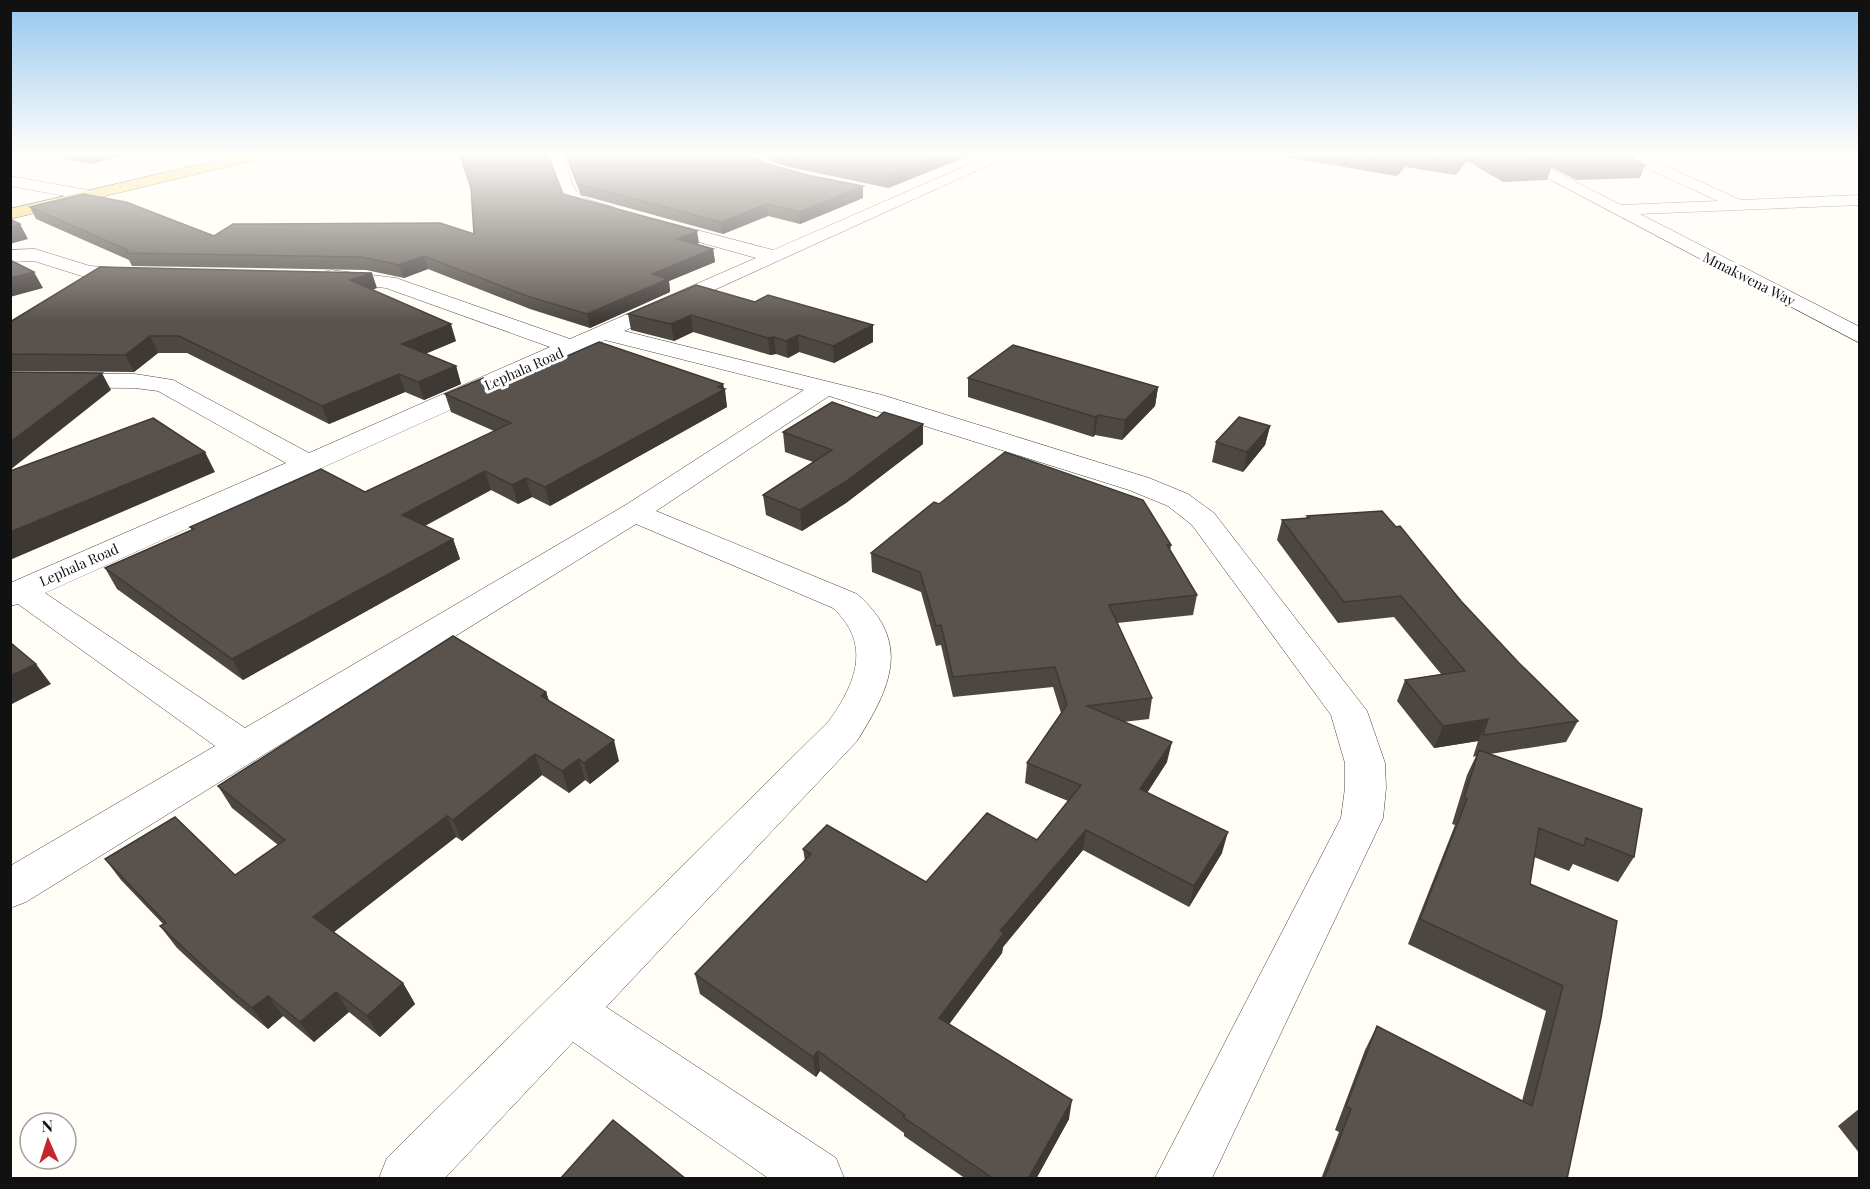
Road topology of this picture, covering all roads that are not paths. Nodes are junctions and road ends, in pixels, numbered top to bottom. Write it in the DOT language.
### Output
graph roads {
  1 [pos="608,210"];
  2 [pos="879,210"];
  3 [pos="1618,210"];
  4 [pos="10,256"];
  5 [pos="772,256"];
  6 [pos="155,275"];
  7 [pos="316,276"];
  8 [pos="603,333"];
  9 [pos="1860,336"];
  10 [pos="572,347"];
  11 [pos="10,380"];
  12 [pos="825,388"];
  13 [pos="309,464"];
  14 [pos="634,512"];
  15 [pos="16,594"];
  16 [pos="245,748"];
  17 [pos="10,889"];
  18 [pos="572,1012"];
  19 [pos="407,1179"];
  20 [pos="816,1179"];
  21 [pos="1183,1179"];
  1 -- 5 [label="street"];
  2 -- 5 [label="street, Lephala Road"];
  3 -- 9 [label="street, Mmakwena Way"];
  4 -- 6 [label="street"];
  5 -- 8 [label="street, Lephala Road"];
  7 -- 10 [label="street"];
  8 -- 10 [label="street, Lephala Road"];
  8 -- 12 [label="street"];
  10 -- 13 [label="street, Lephala Road"];
  11 -- 13 [label="street"];
  12 -- 14 [label="street"];
  12 -- 21 [label="street"];
  13 -- 15 [label="street, Lephala Road"];
  14 -- 16 [label="street"];
  14 -- 18 [label="street"];
  15 -- 16 [label="street"];
  16 -- 17 [label="street"];
  18 -- 19 [label="street"];
  18 -- 20 [label="street"];
}
